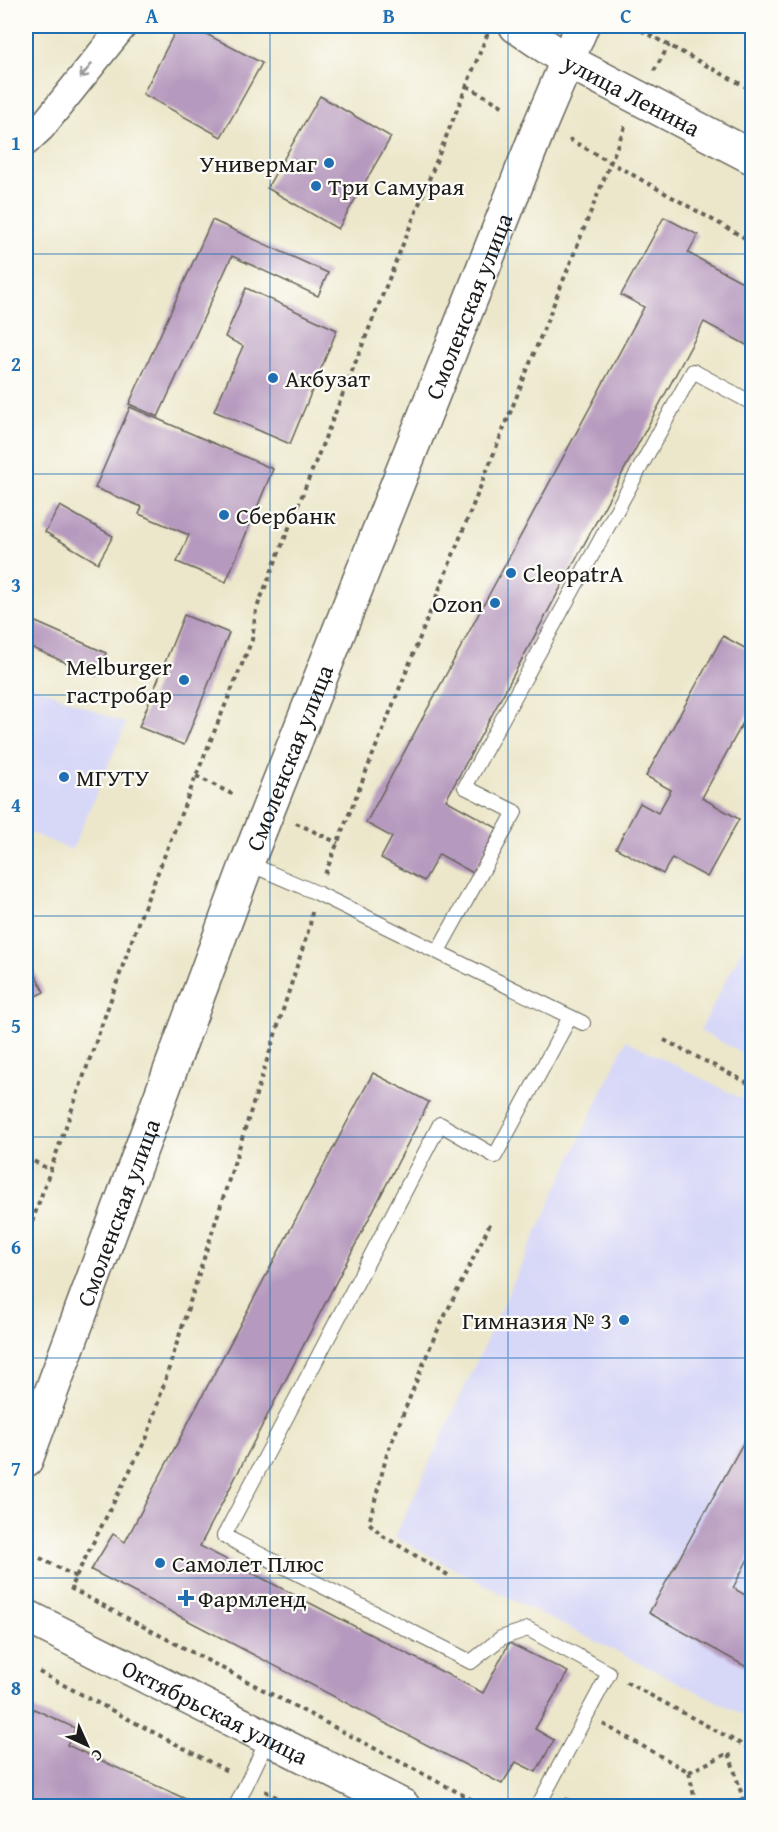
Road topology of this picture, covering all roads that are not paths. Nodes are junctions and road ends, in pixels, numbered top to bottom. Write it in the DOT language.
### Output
graph roads {
  1 [pos="123,26"];
  2 [pos="516,26"];
  3 [pos="582,26"];
  4 [pos="566,60"];
  5 [pos="26,142"];
  6 [pos="753,157"];
  7 [pos="753,403"];
  8 [pos="247,863"];
  9 [pos="438,951"];
  10 [pos="26,1460"];
  11 [pos="26,1617"];
  12 [pos="268,1739"];
  13 [pos="236,1806"];
  14 [pos="403,1806"];
  15 [pos="538,1806"];
  1 -- 5 [label="street, one-way"];
  2 -- 4 [label="main road, улица Ленина"];
  3 -- 4 [label="main road, Смоленская улица"];
  4 -- 6 [label="main road, улица Ленина"];
  4 -- 8 [label="main road, Смоленская улица"];
  7 -- 9 [label="lane"];
  8 -- 9 [label="lane"];
  8 -- 10 [label="main road, Смоленская улица"];
  9 -- 15 [label="lane"];
  11 -- 12 [label="main road, Октябрьская улица"];
  12 -- 13 [label="lane"];
  12 -- 14 [label="main road, Октябрьская улица"];
}
